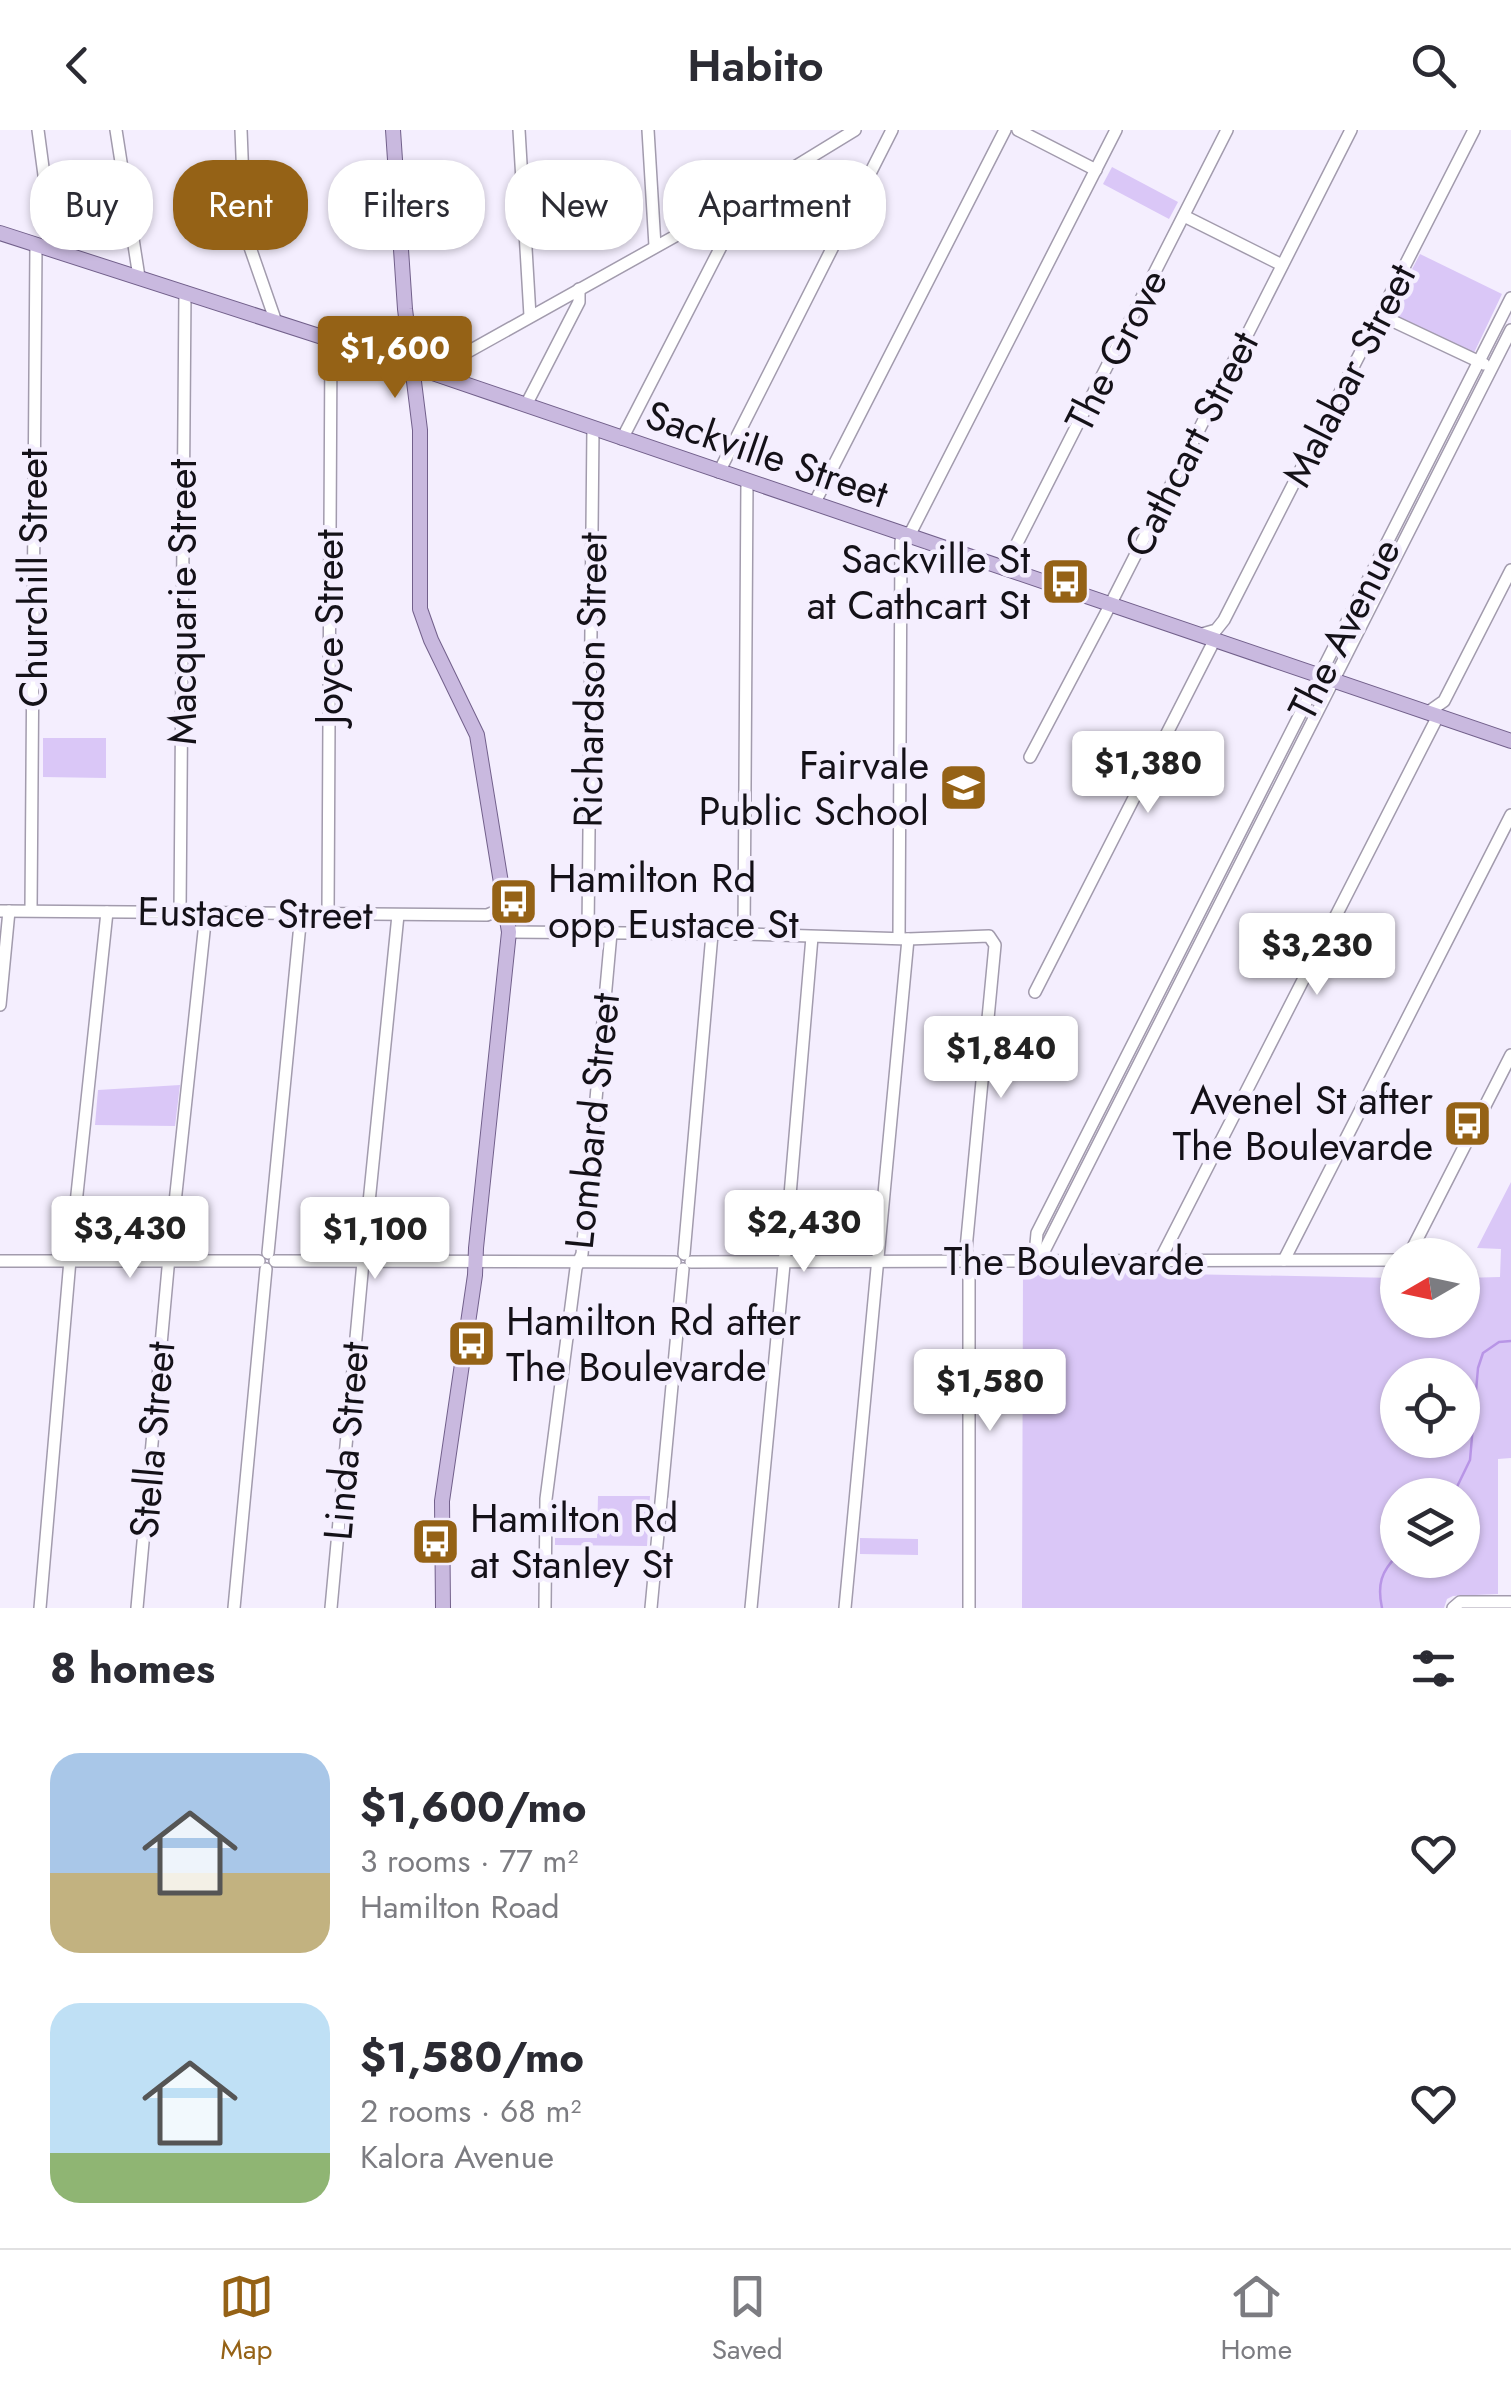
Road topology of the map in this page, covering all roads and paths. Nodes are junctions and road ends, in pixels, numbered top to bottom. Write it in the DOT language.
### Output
graph roads {
  1 [pos="38,130"];
  2 [pos="116,130"];
  3 [pos="241,130"];
  4 [pos="393,130"];
  5 [pos="519,130"];
  6 [pos="648,130"];
  7 [pos="855,130"];
  8 [pos="892,130"];
  9 [pos="1005,130"];
  10 [pos="1018,130"];
  11 [pos="1116,130"];
  12 [pos="1227,130"];
  13 [pos="1351,130"];
  14 [pos="1474,130"];
  15 [pos="42,160"];
  16 [pos="805,160"];
  17 [pos="1096,170"];
  18 [pos="1184,216"];
  19 [pos="0,233"];
  20 [pos="663,242"];
  21 [pos="30,243"];
  22 [pos="655,246"];
  23 [pos="36,250"];
  24 [pos="54,250"];
  25 [pos="718,250"];
  26 [pos="1282,265"];
  27 [pos="139,277"];
  28 [pos="579,289"];
  29 [pos="185,292"];
  30 [pos="1511,298"];
  31 [pos="1380,315"];
  32 [pos="530,316"];
  33 [pos="276,322"];
  34 [pos="1511,330"];
  35 [pos="331,340"];
  36 [pos="1479,361"];
  37 [pos="412,366"];
  38 [pos="1492,368"];
  39 [pos="430,373"];
  40 [pos="449,380"];
  41 [pos="526,405"];
  42 [pos="592,428"];
  43 [pos="420,430"];
  44 [pos="622,438"];
  45 [pos="719,472"];
  46 [pos="747,482"];
  47 [pos="814,504"];
  48 [pos="906,535"];
  49 [pos="1004,569"];
  50 [pos="1511,570"];
  51 [pos="1110,605"];
  52 [pos="1224,620"];
  53 [pos="1207,638"];
  54 [pos="1230,646"];
  55 [pos="1326,679"];
  56 [pos="1444,701"];
  57 [pos="1438,716"];
  58 [pos="1511,741"];
  59 [pos="1030,757"];
  60 [pos="1511,815"];
  61 [pos="505,902"];
  62 [pos="31,910"];
  63 [pos="4,911"];
  64 [pos="107,912"];
  65 [pos="180,912"];
  66 [pos="206,913"];
  67 [pos="328,913"];
  68 [pos="301,914"];
  69 [pos="398,915"];
  70 [pos="486,916"];
  71 [pos="508,930"];
  72 [pos="588,932"];
  73 [pos="612,933"];
  74 [pos="712,934"];
  75 [pos="744,934"];
  76 [pos="812,937"];
  77 [pos="904,939"];
  78 [pos="1034,992"];
  79 [pos="0,1005"];
  80 [pos="1511,1055"];
  81 [pos="1418,1238"];
  82 [pos="70,1260"];
  83 [pos="784,1260"];
  84 [pos="1160,1260"];
  85 [pos="1284,1260"];
  86 [pos="1380,1260"];
  87 [pos="0,1261"];
  88 [pos="169,1261"];
  89 [pos="267,1261"];
  90 [pos="580,1261"];
  91 [pos="968,1261"];
  92 [pos="1039,1261"];
  93 [pos="363,1262"];
  94 [pos="476,1262"];
  95 [pos="683,1262"];
  96 [pos="878,1262"];
  97 [pos="1511,1602"];
  98 [pos="1453,1606"];
  99 [pos="40,1608"];
  100 [pos="137,1608"];
  101 [pos="234,1608"];
  102 [pos="331,1608"];
  103 [pos="443,1608"];
  104 [pos="545,1608"];
  105 [pos="651,1608"];
  106 [pos="751,1608"];
  107 [pos="845,1608"];
  108 [pos="969,1608"];
  1 -- 15 [label="street"];
  2 -- 27 [label="street"];
  3 -- 33 [label="street"];
  4 -- 37 [label="main road"];
  5 -- 32 [label="street"];
  6 -- 22 [label="street"];
  7 -- 16 [label="street"];
  8 -- 45 [label="street"];
  9 -- 47 [label="street"];
  10 -- 17 [label="street"];
  11 -- 17 [label="street"];
  12 -- 18 [label="street, The Grove"];
  13 -- 26 [label="street, Cathcart Street"];
  14 -- 31 [label="street, Malabar Street"];
  17 -- 48 [label="street"];
  18 -- 26 [label="street"];
  18 -- 49 [label="street, The Grove"];
  19 -- 21 [label="main road, Sackville Street"];
  20 -- 22 [label="street"];
  22 -- 28 [label="street"];
  23 -- 62 [label="street, Churchill Street"];
  24 -- 27 [label="main road, Sackville Street"];
  25 -- 44 [label="street"];
  26 -- 51 [label="street, Cathcart Street"];
  27 -- 29 [label="main road, Sackville Street"];
  28 -- 32 [label="street"];
  28 -- 41 [label="street"];
  29 -- 33 [label="main road, Sackville Street"];
  29 -- 65 [label="street, Macquarie Street"];
  30 -- 36 [label="street, The Avenue"];
  31 -- 36 [label="street"];
  31 -- 52 [label="street, Malabar Street"];
  32 -- 39 [label="street"];
  33 -- 35 [label="main road, Sackville Street"];
  34 -- 38 [label="street, The Avenue"];
  35 -- 37 [label="main road, Sackville Street"];
  35 -- 67 [label="street, Joyce Street"];
  36 -- 38 [label="street"];
  36 -- 55 [label="street, The Avenue"];
  37 -- 39 [label="main road, Sackville Street"];
  37 -- 43 [label="main road"];
  38 -- 55 [label="street, The Avenue"];
  39 -- 40 [label="main road, Sackville Street"];
  40 -- 41 [label="main road, Sackville Street"];
  40 -- 43 [label="main road"];
  41 -- 42 [label="main road, Sackville Street"];
  42 -- 44 [label="main road, Sackville Street"];
  42 -- 72 [label="street, Richardson Street"];
  43 -- 61 [label="main road"];
  44 -- 45 [label="main road, Sackville Street"];
  45 -- 46 [label="main road, Sackville Street"];
  46 -- 47 [label="main road, Sackville Street"];
  46 -- 75 [label="street"];
  47 -- 48 [label="main road, Sackville Street"];
  48 -- 49 [label="main road, Sackville Street"];
  48 -- 77 [label="street"];
  49 -- 51 [label="main road, Sackville Street"];
  50 -- 56 [label="street"];
  51 -- 53 [label="main road, Sackville Street"];
  51 -- 59 [label="street, Cathcart Street"];
  52 -- 53 [label="street"];
  52 -- 54 [label="street"];
  53 -- 54 [label="main road, Sackville Street"];
  53 -- 78 [label="street"];
  54 -- 55 [label="main road, Sackville Street"];
  55 -- 57 [label="main road, Sackville Street"];
  55 -- 92 [label="street, The Avenue"];
  56 -- 57 [label="street"];
  56 -- 57 [label="street"];
  57 -- 58 [label="main road, Sackville Street"];
  57 -- 84 [label="street"];
  60 -- 85 [label="street"];
  61 -- 70 [label="street"];
  61 -- 71 [label="main road"];
  62 -- 63 [label="street, Eustace Street"];
  62 -- 64 [label="street, Eustace Street"];
  63 -- 79 [label="street"];
  64 -- 65 [label="street, Eustace Street"];
  64 -- 82 [label="street"];
  65 -- 66 [label="street, Eustace Street"];
  66 -- 68 [label="street, Eustace Street"];
  66 -- 88 [label="street, Stella Street"];
  67 -- 68 [label="street, Eustace Street"];
  67 -- 69 [label="street, Eustace Street"];
  68 -- 89 [label="street"];
  69 -- 70 [label="street, Eustace Street"];
  69 -- 93 [label="street, Linda Street"];
  70 -- 71 [label="street"];
  71 -- 72 [label="street"];
  71 -- 94 [label="main road"];
  72 -- 73 [label="street"];
  73 -- 74 [label="street"];
  73 -- 90 [label="street, Lombard Street"];
  74 -- 75 [label="street"];
  74 -- 95 [label="street"];
  75 -- 76 [label="street"];
  76 -- 77 [label="street"];
  76 -- 83 [label="street"];
  77 -- 91 [label="street"];
  77 -- 96 [label="street"];
  80 -- 81 [label="street"];
  82 -- 87 [label="street, The Boulevarde"];
  82 -- 88 [label="street, The Boulevarde"];
  82 -- 99 [label="street"];
  83 -- 95 [label="street, The Boulevarde"];
  83 -- 96 [label="street, The Boulevarde"];
  83 -- 106 [label="street"];
  84 -- 85 [label="street, The Boulevarde"];
  84 -- 92 [label="street, The Boulevarde"];
  85 -- 86 [label="street, The Boulevarde"];
  88 -- 89 [label="street, The Boulevarde"];
  88 -- 100 [label="street, Stella Street"];
  89 -- 93 [label="street, The Boulevarde"];
  89 -- 101 [label="street"];
  90 -- 94 [label="street, The Boulevarde"];
  90 -- 95 [label="street, The Boulevarde"];
  90 -- 104 [label="street, Lombard Street"];
  91 -- 92 [label="street, The Boulevarde"];
  91 -- 96 [label="street, The Boulevarde"];
  91 -- 108 [label="street"];
  93 -- 94 [label="street, The Boulevarde"];
  93 -- 102 [label="street, Linda Street"];
  94 -- 103 [label="main road"];
  95 -- 105 [label="street"];
  96 -- 107 [label="street"];
  97 -- 98 [label="street"];
}
